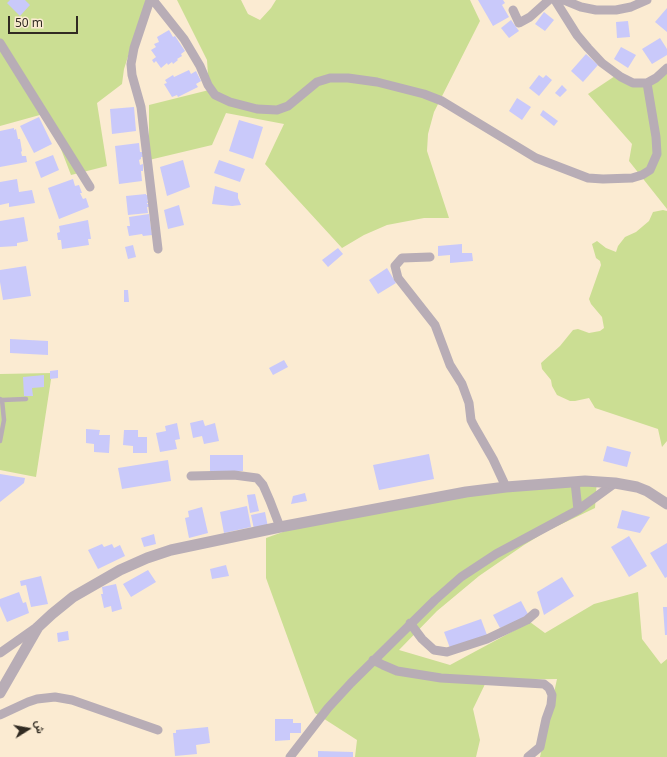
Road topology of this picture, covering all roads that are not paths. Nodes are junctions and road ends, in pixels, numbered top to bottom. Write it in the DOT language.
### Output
graph roads {
  1 [pos="151,0"];
  2 [pos="549,0"];
  3 [pos="555,0"];
  4 [pos="564,0"];
  5 [pos="647,0"];
  6 [pos="513,10"];
  7 [pos="0,43"];
  8 [pos="667,68"];
  9 [pos="647,83"];
  10 [pos="90,187"];
  11 [pos="158,249"];
  12 [pos="430,258"];
  13 [pos="1,399"];
  14 [pos="26,399"];
  15 [pos="0,441"];
  16 [pos="191,476"];
  17 [pos="575,482"];
  18 [pos="615,483"];
  19 [pos="506,487"];
  20 [pos="667,504"];
  21 [pos="578,510"];
  22 [pos="280,527"];
  23 [pos="535,613"];
  24 [pos="410,624"];
  25 [pos="38,627"];
  26 [pos="0,653"];
  27 [pos="373,660"];
  28 [pos="0,693"];
  29 [pos="0,715"];
  30 [pos="158,730"];
  31 [pos="290,757"];
  32 [pos="528,757"];
  1 -- 9 [label="street"];
  1 -- 11 [label="street"];
  2 -- 6 [label="street"];
  3 -- 9 [label="street"];
  4 -- 5 [label="street"];
  7 -- 10 [label="street"];
  8 -- 9 [label="street"];
  12 -- 19 [label="street"];
  13 -- 14 [label="lane"];
  13 -- 15 [label="lane"];
  16 -- 22 [label="street"];
  17 -- 18 [label="street"];
  17 -- 19 [label="street"];
  17 -- 21 [label="street"];
  18 -- 20 [label="street"];
  18 -- 21 [label="street"];
  19 -- 22 [label="street"];
  21 -- 24 [label="street"];
  22 -- 25 [label="street"];
  23 -- 24 [label="street"];
  24 -- 27 [label="street"];
  25 -- 26 [label="street"];
  25 -- 28 [label="street"];
  27 -- 31 [label="street"];
  27 -- 32 [label="street"];
  29 -- 30 [label="street"];
}
